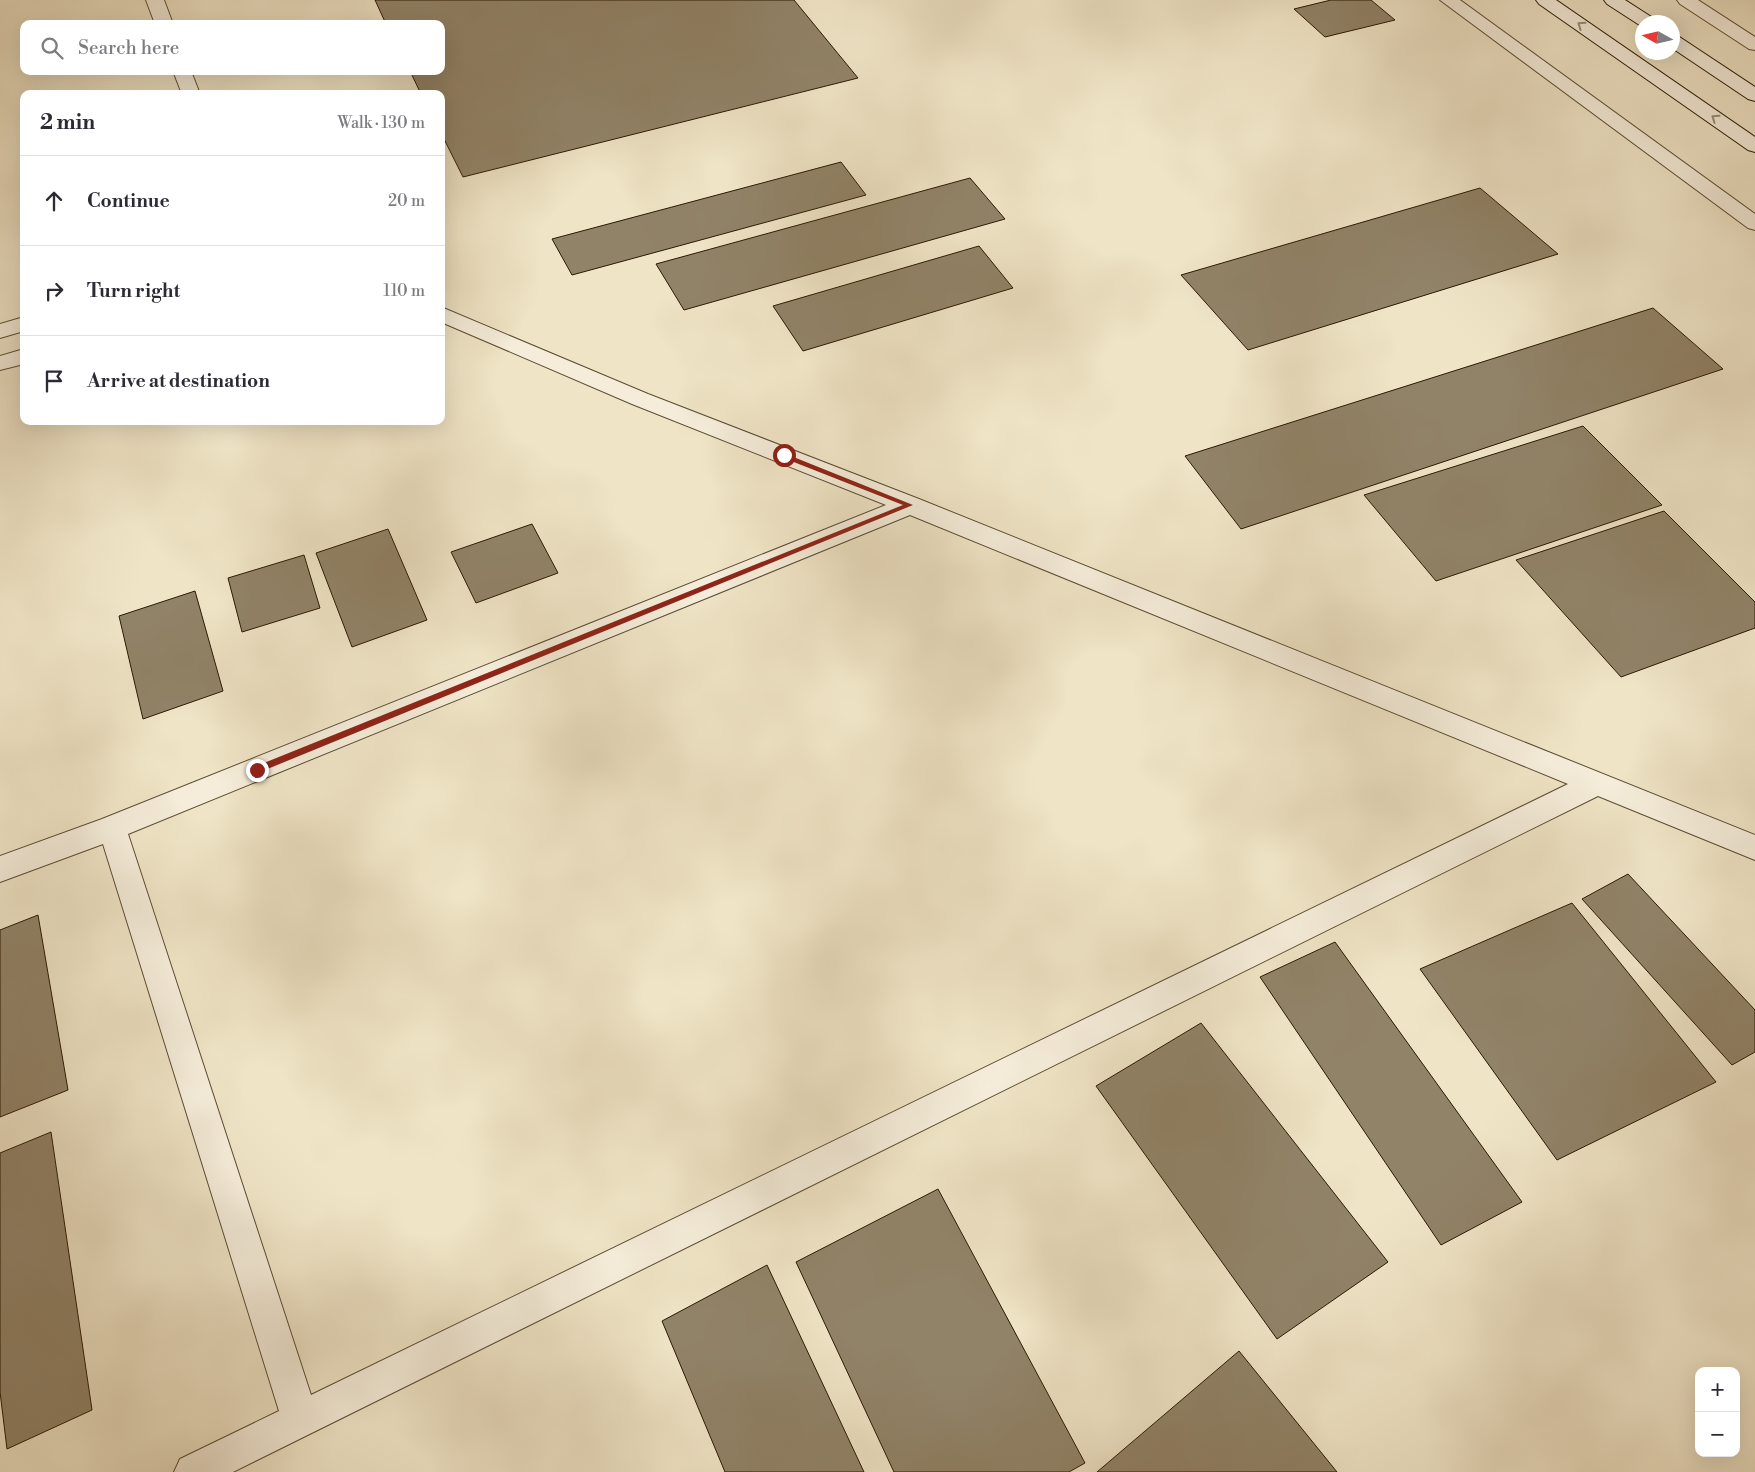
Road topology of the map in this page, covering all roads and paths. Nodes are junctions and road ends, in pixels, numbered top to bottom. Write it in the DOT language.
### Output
graph roads {
  1 [pos="155,0"];
  2 [pos="1449,0"];
  3 [pos="1545,0"];
  4 [pos="1613,0"];
  5 [pos="1686,0"];
  6 [pos="1636,15"];
  7 [pos="162,20"];
  8 [pos="1680,45"];
  9 [pos="1755,45"];
  10 [pos="184,75"];
  11 [pos="189,90"];
  12 [pos="1755,95"];
  13 [pos="1755,146"];
  14 [pos="1755,224"];
  15 [pos="445,316"];
  16 [pos="20,325"];
  17 [pos="0,330"];
  18 [pos="20,357"];
  19 [pos="0,363"];
  20 [pos="910,505"];
  21 [pos="1596,784"];
  22 [pos="112,828"];
  23 [pos="1755,848"];
  24 [pos="0,869"];
  25 [pos="300,1419"];
  26 [pos="193,1472"];
  1 -- 7 [label="street"];
  2 -- 14 [label="street"];
  13 -- 3 [label="street, one-way"];
  4 -- 6 [label="street"];
  5 -- 9 [label="street"];
  8 -- 12 [label="street"];
  10 -- 11 [label="street"];
  15 -- 20 [label="street"];
  16 -- 17 [label="street"];
  18 -- 19 [label="street"];
  20 -- 21 [label="street"];
  20 -- 22 [label="street"];
  21 -- 23 [label="street"];
  21 -- 25 [label="street"];
  22 -- 24 [label="street"];
  22 -- 25 [label="street"];
  25 -- 26 [label="street"];
}
